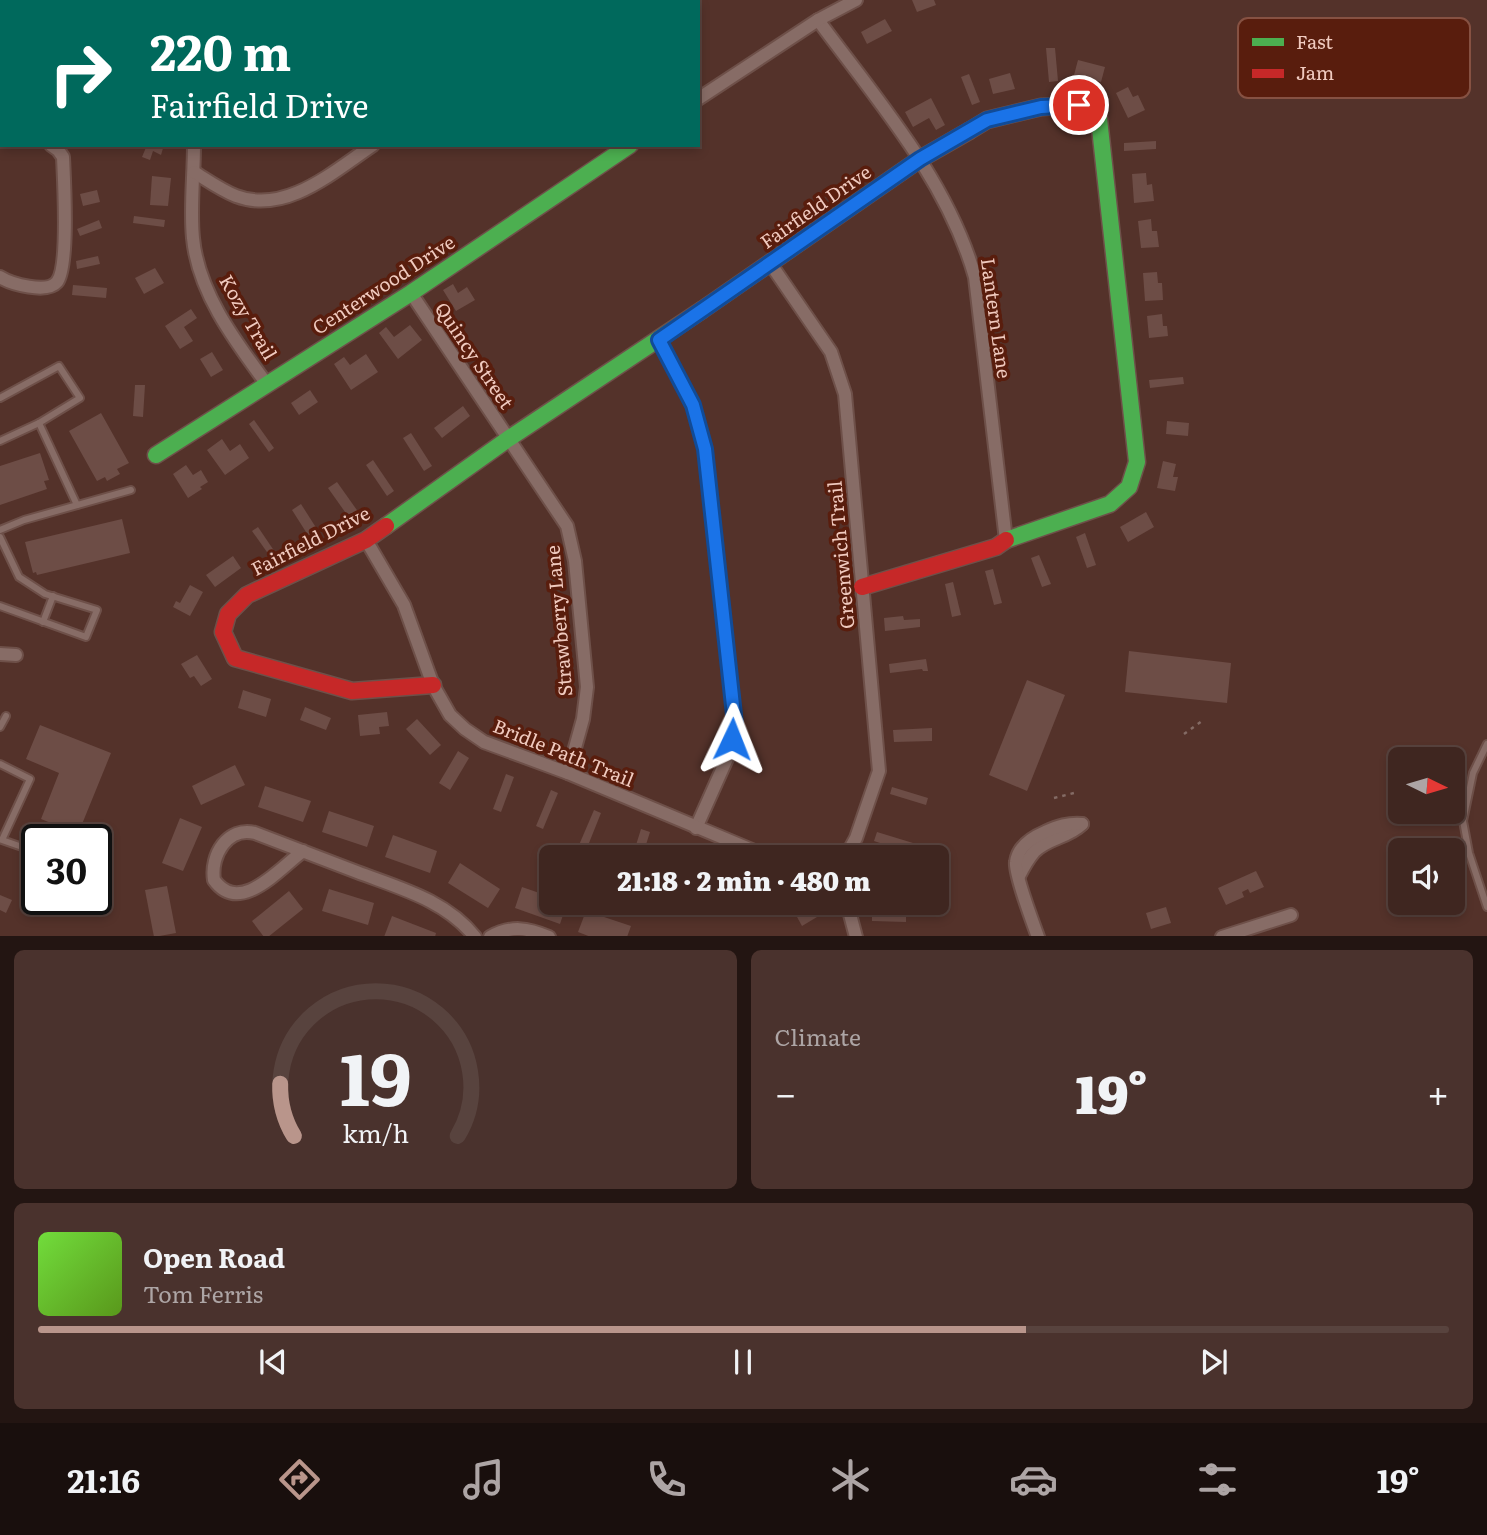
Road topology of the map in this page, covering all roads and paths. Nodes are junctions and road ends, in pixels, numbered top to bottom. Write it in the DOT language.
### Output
graph roads {
  1 [pos="856,0"];
  2 [pos="818,20"];
  3 [pos="700,98"];
  4 [pos="54,147"];
  5 [pos="194,147"];
  6 [pos="370,147"];
  7 [pos="626,147"];
  8 [pos="920,159"];
  9 [pos="194,172"];
  10 [pos="770,263"];
  11 [pos="0,276"];
  12 [pos="411,293"];
  13 [pos="659,340"];
  14 [pos="266,383"];
  15 [pos="0,398"];
  16 [pos="39,423"];
  17 [pos="508,439"];
  18 [pos="0,441"];
  19 [pos="156,455"];
  20 [pos="131,490"];
  21 [pos="77,505"];
  22 [pos="0,530"];
  23 [pos="0,537"];
  24 [pos="366,540"];
  25 [pos="1006,540"];
  26 [pos="862,587"];
  27 [pos="52,596"];
  28 [pos="0,606"];
  29 [pos="43,622"];
  30 [pos="0,654"];
  31 [pos="16,655"];
  32 [pos="433,685"];
  33 [pos="6,716"];
  34 [pos="1202,721"];
  35 [pos="0,727"];
  36 [pos="1184,734"];
  37 [pos="1487,744"];
  38 [pos="0,764"];
  39 [pos="568,773"];
  40 [pos="1074,793"];
  41 [pos="1054,798"];
  42 [pos="696,828"];
  43 [pos="1,840"];
  44 [pos="738,845"];
  45 [pos="852,845"];
  46 [pos="21,847"];
  47 [pos="303,851"];
  48 [pos="1019,876"];
  49 [pos="1487,907"];
  50 [pos="850,915"];
  51 [pos="1291,915"];
  52 [pos="475,936"];
  53 [pos="490,936"];
  54 [pos="549,936"];
  55 [pos="856,936"];
  56 [pos="1038,936"];
  57 [pos="1222,936"];
  1 -- 2 [label="street"];
  2 -- 3 [label="street"];
  2 -- 8 [label="street, Lantern Lane"];
  4 -- 11 [label="street"];
  5 -- 9 [label="street, Kozy Trail"];
  6 -- 9 [label="street"];
  7 -- 12 [label="street, Centerwood Drive"];
  8 -- 10 [label="street, Fairfield Drive"];
  8 -- 25 [label="street, Lantern Lane"];
  8 -- 25 [label="street, Fairfield Drive"];
  9 -- 14 [label="street, Kozy Trail"];
  10 -- 13 [label="street, Fairfield Drive"];
  10 -- 26 [label="street, Greenwich Trail"];
  12 -- 14 [label="street, Centerwood Drive"];
  12 -- 17 [label="street, Quincy Street"];
  13 -- 17 [label="street, Fairfield Drive"];
  13 -- 42 [label="street"];
  14 -- 19 [label="street, Centerwood Drive"];
  15 -- 16 [label="lane"];
  16 -- 18 [label="lane"];
  16 -- 21 [label="lane"];
  17 -- 24 [label="street, Fairfield Drive"];
  17 -- 39 [label="street, Strawberry Lane"];
  20 -- 21 [label="lane"];
  21 -- 22 [label="lane"];
  23 -- 27 [label="lane"];
  24 -- 32 [label="street, Bridle Path Trail"];
  24 -- 32 [label="street, Fairfield Drive"];
  25 -- 26 [label="street, Fairfield Drive"];
  26 -- 45 [label="street, Greenwich Trail"];
  27 -- 29 [label="lane"];
  27 -- 29 [label="lane"];
  28 -- 29 [label="lane"];
  30 -- 31 [label="street"];
  32 -- 39 [label="street, Bridle Path Trail"];
  33 -- 35 [label="lane"];
  34 -- 36 [label="path"];
  37 -- 49 [label="lane"];
  38 -- 43 [label="lane"];
  39 -- 42 [label="street, Bridle Path Trail"];
  40 -- 41 [label="path"];
  42 -- 44 [label="street, Bridle Path Trail"];
  43 -- 46 [label="lane"];
  47 -- 47 [label="street"];
  47 -- 52 [label="street"];
  48 -- 48 [label="street"];
  48 -- 56 [label="street"];
  50 -- 55 [label="street"];
  51 -- 57 [label="street"];
  53 -- 54 [label="street"];
}
